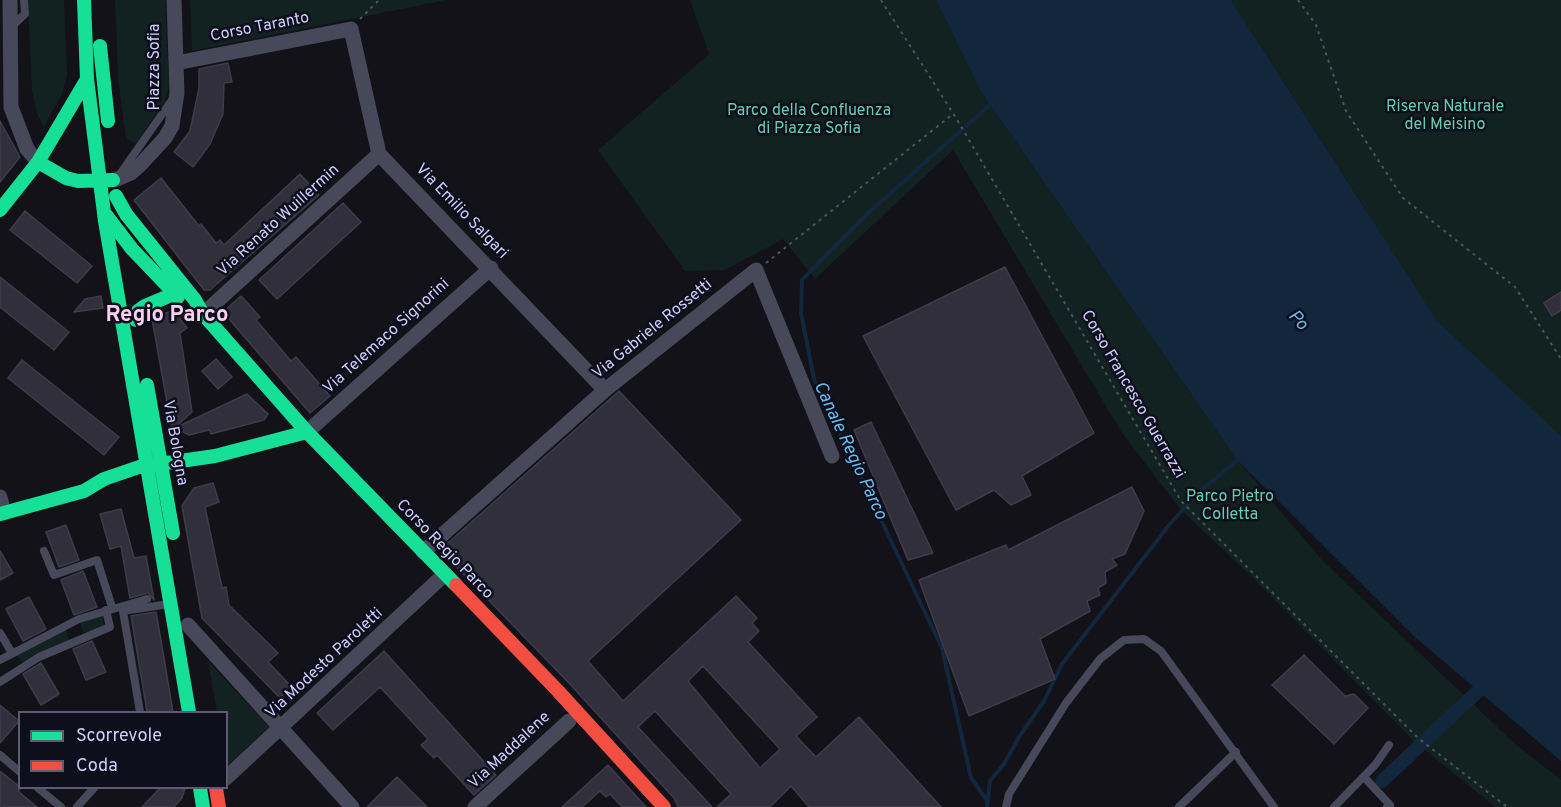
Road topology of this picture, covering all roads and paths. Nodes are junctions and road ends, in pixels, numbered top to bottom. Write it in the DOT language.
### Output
graph roads {
  1 [pos="10,0"];
  2 [pos="24,0"];
  3 [pos="84,0"];
  4 [pos="174,0"];
  5 [pos="379,0"];
  6 [pos="880,0"];
  7 [pos="1298,0"];
  8 [pos="99,24"];
  9 [pos="5,28"];
  10 [pos="351,28"];
  11 [pos="176,63"];
  12 [pos="87,80"];
  13 [pos="6,108"];
  14 [pos="953,114"];
  15 [pos="110,135"];
  16 [pos="379,154"];
  17 [pos="112,158"];
  18 [pos="38,162"];
  19 [pos="107,180"];
  20 [pos="116,196"];
  21 [pos="103,207"];
  22 [pos="0,210"];
  23 [pos="123,238"];
  24 [pos="490,268"];
  25 [pos="756,270"];
  26 [pos="178,297"];
  27 [pos="203,314"];
  28 [pos="136,320"];
  29 [pos="1561,359"];
  30 [pos="605,390"];
  31 [pos="307,432"];
  32 [pos="215,456"];
  33 [pos="832,456"];
  34 [pos="161,462"];
  35 [pos="145,465"];
  36 [pos="164,478"];
  37 [pos="148,482"];
  38 [pos="133,486"];
  39 [pos="113,490"];
  40 [pos="84,492"];
  41 [pos="0,497"];
  42 [pos="2,513"];
  43 [pos="44,551"];
  44 [pos="423,552"];
  45 [pos="445,574"];
  46 [pos="147,599"];
  47 [pos="170,604"];
  48 [pos="109,608"];
  49 [pos="188,625"];
  50 [pos="0,633"];
  51 [pos="12,652"];
  52 [pos="0,660"];
  53 [pos="0,682"];
  54 [pos="140,711"];
  55 [pos="189,711"];
  56 [pos="203,711"];
  57 [pos="569,721"];
  58 [pos="282,729"];
  59 [pos="1389,745"];
  60 [pos="1236,753"];
  61 [pos="1,757"];
  62 [pos="18,770"];
  63 [pos="228,776"];
  64 [pos="1364,777"];
  65 [pos="39,789"];
  66 [pos="93,789"];
  67 [pos="215,789"];
  68 [pos="216,789"];
  69 [pos="200,801"];
  70 [pos="61,807"];
  71 [pos="77,807"];
  72 [pos="219,807"];
  73 [pos="352,807"];
  74 [pos="475,807"];
  75 [pos="664,807"];
  76 [pos="1006,807"];
  77 [pos="1179,807"];
  78 [pos="1274,807"];
  79 [pos="1334,807"];
  80 [pos="1387,807"];
  81 [pos="1508,807"];
  1 -- 9 [label="street"];
  2 -- 9 [label="lane"];
  3 -- 12 [label="street"];
  4 -- 11 [label="street, Piazza Sofia"];
  5 -- 10 [label="path"];
  6 -- 14 [label="path, Corso Francesco Guerrazzi"];
  7 -- 29 [label="path"];
  8 -- 15 [label="street"];
  9 -- 13 [label="street"];
  10 -- 11 [label="street, Corso Taranto"];
  10 -- 16 [label="street"];
  11 -- 19 [label="street, Piazza Sofia"];
  12 -- 18 [label="street"];
  12 -- 19 [label="street"];
  13 -- 18 [label="street"];
  14 -- 25 [label="path"];
  14 -- 81 [label="path, Corso Francesco Guerrazzi"];
  16 -- 24 [label="street, Via Emilio Salgari"];
  16 -- 27 [label="street, Via Renato Wuillermin"];
  17 -- 19 [label="street"];
  18 -- 19 [label="street"];
  18 -- 22 [label="street"];
  19 -- 20 [label="street, Via Bologna"];
  19 -- 21 [label="street, Via Bologna"];
  20 -- 23 [label="street, Via Bologna"];
  20 -- 27 [label="street, Corso Regio Parco"];
  21 -- 23 [label="street, Corso Regio Parco"];
  21 -- 35 [label="street, Via Bologna"];
  23 -- 26 [label="street, Corso Regio Parco"];
  23 -- 28 [label="street, Via Bologna"];
  24 -- 30 [label="street, Via Emilio Salgari"];
  24 -- 31 [label="street, Via Telemaco Signorini"];
  25 -- 30 [label="street, Via Gabriele Rossetti"];
  25 -- 33 [label="street"];
  26 -- 27 [label="street, Corso Regio Parco"];
  26 -- 28 [label="street"];
  27 -- 31 [label="street, Corso Regio Parco"];
  28 -- 34 [label="street, Via Bologna"];
  30 -- 44 [label="street, Via Gabriele Rossetti"];
  31 -- 32 [label="street"];
  31 -- 44 [label="street, Corso Regio Parco"];
  32 -- 34 [label="street"];
  32 -- 36 [label="street"];
  34 -- 35 [label="street"];
  34 -- 36 [label="street, Via Bologna"];
  35 -- 37 [label="street, Via Bologna"];
  35 -- 40 [label="street"];
  36 -- 37 [label="street"];
  36 -- 49 [label="street, Via Bologna"];
  37 -- 38 [label="street"];
  37 -- 47 [label="street, Via Bologna"];
  39 -- 40 [label="street"];
  40 -- 42 [label="street"];
  41 -- 42 [label="street"];
  43 -- 48 [label="lane"];
  44 -- 45 [label="street, Corso Regio Parco"];
  45 -- 58 [label="street, Via Modesto Paroletti"];
  45 -- 75 [label="street, Corso Regio Parco"];
  46 -- 48 [label="lane"];
  47 -- 54 [label="lane"];
  47 -- 55 [label="street, Via Bologna"];
  48 -- 51 [label="lane"];
  48 -- 53 [label="lane"];
  49 -- 56 [label="street, Via Bologna"];
  49 -- 58 [label="street"];
  50 -- 51 [label="lane"];
  51 -- 52 [label="lane"];
  57 -- 74 [label="street, Via Maddalene"];
  58 -- 63 [label="street, Via Modesto Paroletti"];
  58 -- 73 [label="street"];
  59 -- 64 [label="lane"];
  60 -- 76 [label="lane"];
  60 -- 77 [label="lane"];
  60 -- 78 [label="lane"];
  61 -- 62 [label="lane"];
  64 -- 79 [label="lane"];
  64 -- 80 [label="lane"];
  65 -- 70 [label="lane"];
  66 -- 71 [label="lane"];
  67 -- 69 [label="street"];
  68 -- 72 [label="street"];
}
